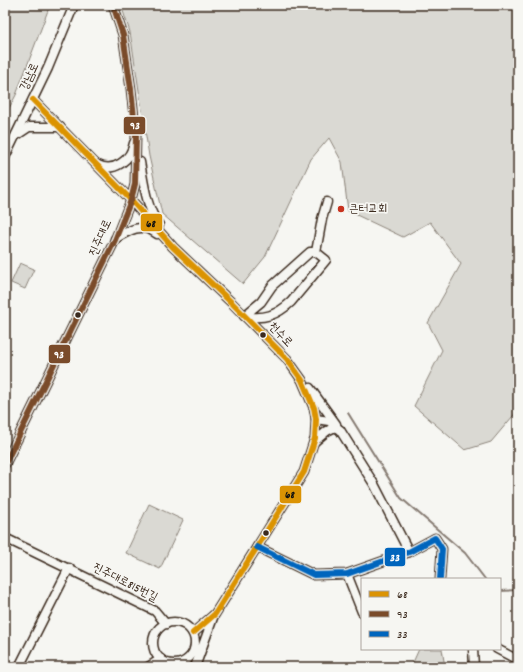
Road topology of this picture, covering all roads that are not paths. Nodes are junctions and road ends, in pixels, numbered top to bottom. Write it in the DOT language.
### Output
graph roads {
  1 [pos="74,5"];
  2 [pos="113,6"];
  3 [pos="33,100"];
  4 [pos="60,128"];
  5 [pos="16,136"];
  6 [pos="136,136"];
  7 [pos="5,157"];
  8 [pos="95,164"];
  9 [pos="131,200"];
  10 [pos="327,202"];
  11 [pos="115,240"];
  12 [pos="173,247"];
  13 [pos="316,252"];
  14 [pos="244,316"];
  15 [pos="286,359"];
  16 [pos="316,420"];
  17 [pos="340,430"];
  18 [pos="314,442"];
  19 [pos="5,464"];
  20 [pos="5,538"];
  21 [pos="257,547"];
  22 [pos="410,552"];
  23 [pos="69,568"];
  24 [pos="347,574"];
  25 [pos="440,578"];
  26 [pos="361,609"];
  27 [pos="215,614"];
  28 [pos="166,624"];
  29 [pos="193,633"];
  30 [pos="473,650"];
  31 [pos="499,650"];
  32 [pos="161,659"];
  33 [pos="518,660"];
  34 [pos="184,664"];
  35 [pos="19,667"];
  36 [pos="148,667"];
  37 [pos="195,667"];
  38 [pos="474,667"];
  1 -- 3 [label="street, 강남로"];
  2 -- 6 [label="street, 진주대로"];
  3 -- 4 [label="street, 천수로"];
  3 -- 5 [label="street, 강남로"];
  4 -- 5 [label="street"];
  4 -- 8 [label="street, 천수로"];
  5 -- 7 [label="street, 강남로"];
  6 -- 8 [label="street"];
  6 -- 9 [label="street, 진주대로"];
  6 -- 12 [label="street"];
  8 -- 9 [label="street, 천수로"];
  9 -- 11 [label="street, 진주대로"];
  9 -- 12 [label="street, 천수로"];
  10 -- 13 [label="street"];
  11 -- 12 [label="street"];
  11 -- 19 [label="street, 진주대로"];
  12 -- 14 [label="street, 천수로"];
  13 -- 14 [label="street"];
  13 -- 14 [label="street"];
  14 -- 15 [label="street, 천수로"];
  15 -- 16 [label="street, 천수로"];
  15 -- 17 [label="street"];
  16 -- 17 [label="street"];
  16 -- 18 [label="street, 천수로"];
  17 -- 18 [label="street"];
  17 -- 22 [label="street"];
  18 -- 21 [label="street, 천수로"];
  20 -- 23 [label="street, 진주대로815번길"];
  21 -- 24 [label="street"];
  21 -- 27 [label="street, 천수로"];
  22 -- 24 [label="street"];
  22 -- 25 [label="street"];
  23 -- 28 [label="street, 진주대로815번길"];
  23 -- 35 [label="street"];
  24 -- 26 [label="street"];
  27 -- 29 [label="street, 천수로"];
  27 -- 37 [label="street"];
  28 -- 29 [label="street"];
  28 -- 32 [label="street"];
  29 -- 34 [label="street"];
  30 -- 38 [label="street"];
  31 -- 33 [label="street"];
  32 -- 34 [label="street"];
  32 -- 36 [label="street"];
}
